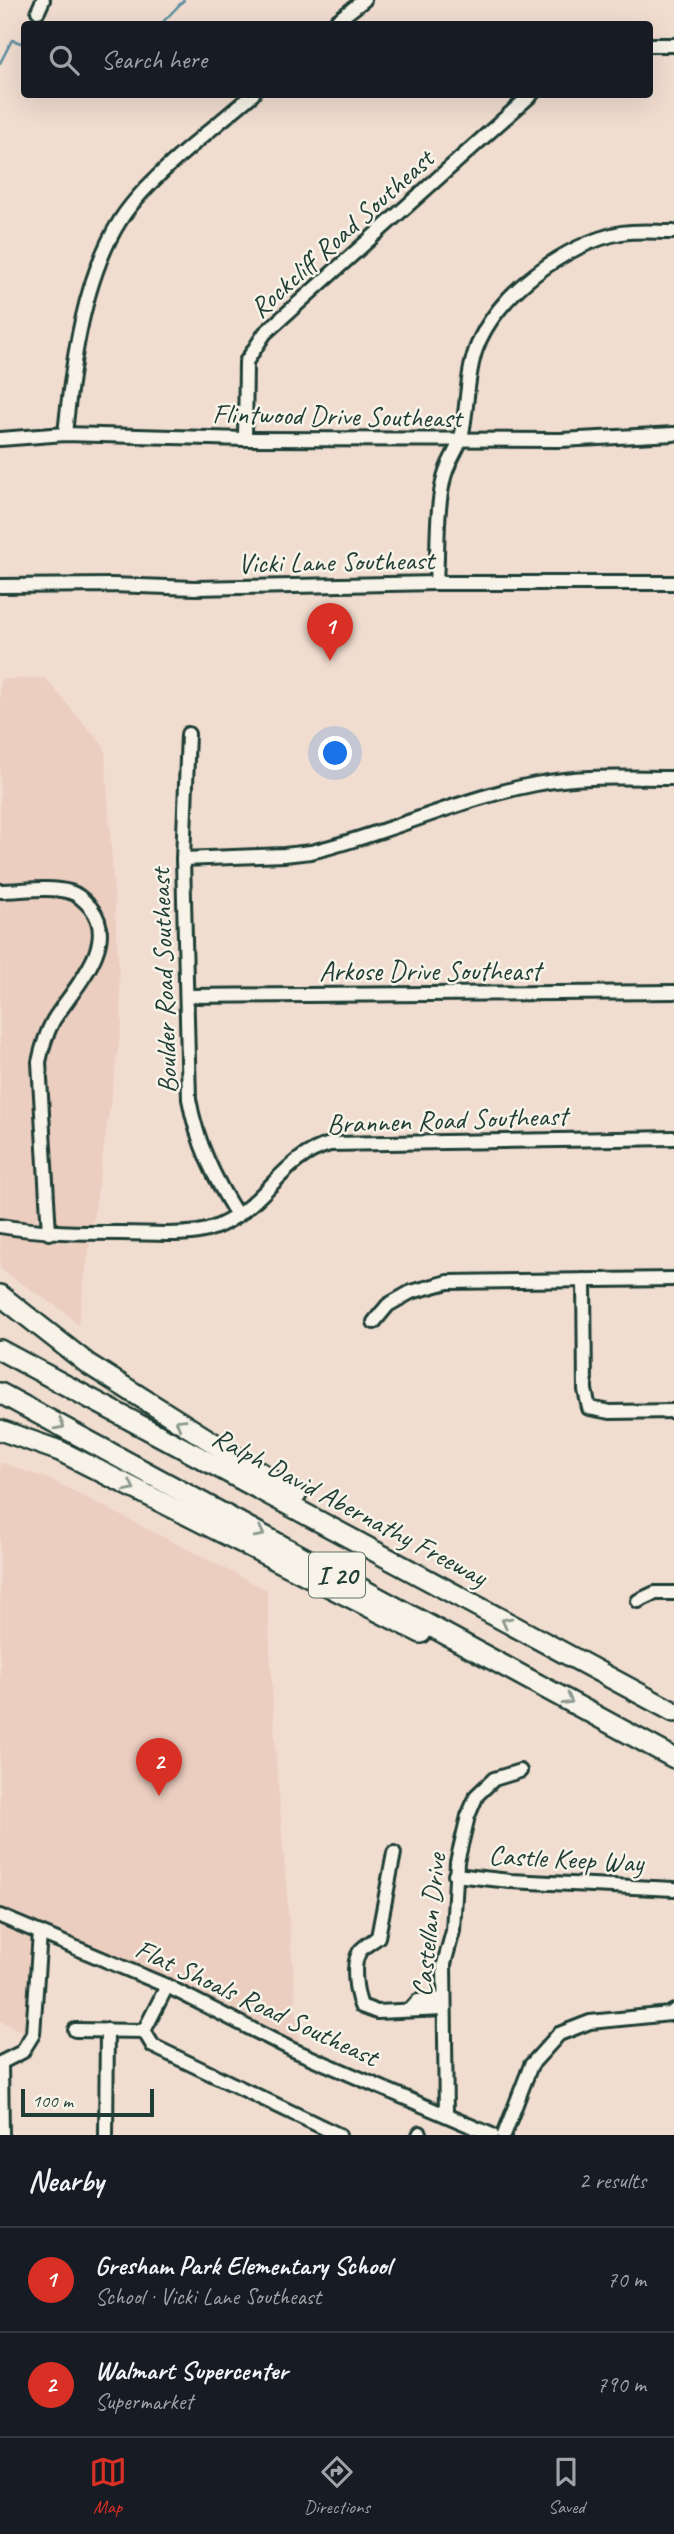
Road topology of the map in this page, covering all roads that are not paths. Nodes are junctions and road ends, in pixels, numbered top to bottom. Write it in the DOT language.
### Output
graph roads {
  1 [pos="365,0"];
  2 [pos="337,21"];
  3 [pos="653,45"];
  4 [pos="674,45"];
  5 [pos="248,98"];
  6 [pos="528,98"];
  7 [pos="674,232"];
  8 [pos="65,434"];
  9 [pos="674,434"];
  10 [pos="0,439"];
  11 [pos="245,439"];
  12 [pos="460,441"];
  13 [pos="436,583"];
  14 [pos="674,583"];
  15 [pos="0,586"];
  16 [pos="188,734"];
  17 [pos="674,778"];
  18 [pos="183,859"];
  19 [pos="0,891"];
  20 [pos="674,992"];
  21 [pos="187,996"];
  22 [pos="674,1138"];
  23 [pos="237,1215"];
  24 [pos="0,1226"];
  25 [pos="48,1233"];
  26 [pos="674,1279"];
  27 [pos="584,1280"];
  28 [pos="0,1295"];
  29 [pos="374,1322"];
  30 [pos="0,1350"];
  31 [pos="0,1393"];
  32 [pos="674,1411"];
  33 [pos="0,1430"];
  34 [pos="674,1593"];
  35 [pos="467,1601"];
  36 [pos="638,1601"];
  37 [pos="539,1684"];
  38 [pos="674,1712"];
  39 [pos="674,1758"];
  40 [pos="520,1771"];
  41 [pos="394,1853"];
  42 [pos="455,1875"];
  43 [pos="674,1889"];
  44 [pos="0,1916"];
  45 [pos="40,1933"];
  46 [pos="167,1986"];
  47 [pos="444,2004"];
  48 [pos="674,2011"];
  49 [pos="75,2030"];
  50 [pos="107,2030"];
  51 [pos="144,2031"];
  52 [pos="0,2063"];
  53 [pos="446,2115"];
  54 [pos="2,2135"];
  55 [pos="106,2135"];
  56 [pos="339,2135"];
  57 [pos="492,2135"];
  58 [pos="504,2135"];
  1 -- 2 [label="street"];
  3 -- 4 [label="street"];
  5 -- 8 [label="street"];
  6 -- 11 [label="street, Rockcliff Road Southeast"];
  7 -- 12 [label="street"];
  8 -- 10 [label="street, Flintwood Drive Southeast"];
  8 -- 11 [label="street, Flintwood Drive Southeast"];
  9 -- 12 [label="street, Flintwood Drive Southeast"];
  11 -- 12 [label="street, Flintwood Drive Southeast"];
  12 -- 13 [label="street"];
  13 -- 14 [label="street, Vicki Lane Southeast"];
  13 -- 15 [label="street, Vicki Lane Southeast"];
  16 -- 18 [label="street, Boulder Road Southeast"];
  17 -- 18 [label="street"];
  18 -- 21 [label="street, Boulder Road Southeast"];
  19 -- 25 [label="street"];
  20 -- 21 [label="street, Arkose Drive Southeast"];
  21 -- 23 [label="street, Boulder Road Southeast"];
  22 -- 23 [label="street, Brannen Road Southeast"];
  23 -- 25 [label="street, Brannen Road Southeast"];
  24 -- 25 [label="street, Brannen Road Southeast"];
  26 -- 27 [label="street"];
  27 -- 29 [label="street"];
  27 -- 32 [label="street"];
  35 -- 28 [label="highway, one-way"];
  30 -- 35 [label="highway, Ralph David Abernathy Freeway / I 20"];
  31 -- 37 [label="highway, I 20, one-way"];
  33 -- 37 [label="highway, one-way"];
  34 -- 36 [label="street"];
  38 -- 35 [label="highway, Ralph David Abernathy Freeway / I 20, one-way"];
  37 -- 39 [label="highway, I 20, one-way"];
  40 -- 42 [label="street, Castellan Drive"];
  41 -- 47 [label="street"];
  42 -- 43 [label="street, Castle Keep Way"];
  42 -- 47 [label="street, Castellan Drive"];
  44 -- 45 [label="street, Flat Shoals Road Southeast"];
  45 -- 46 [label="street, Flat Shoals Road Southeast"];
  45 -- 52 [label="street"];
  46 -- 51 [label="street"];
  46 -- 53 [label="street, Flat Shoals Road Southeast"];
  47 -- 53 [label="street, Castellan Drive"];
  48 -- 58 [label="street"];
  49 -- 50 [label="street"];
  50 -- 51 [label="street"];
  50 -- 55 [label="street"];
  51 -- 56 [label="street"];
  52 -- 54 [label="street"];
  53 -- 57 [label="street, Flat Shoals Road Southeast"];
}
